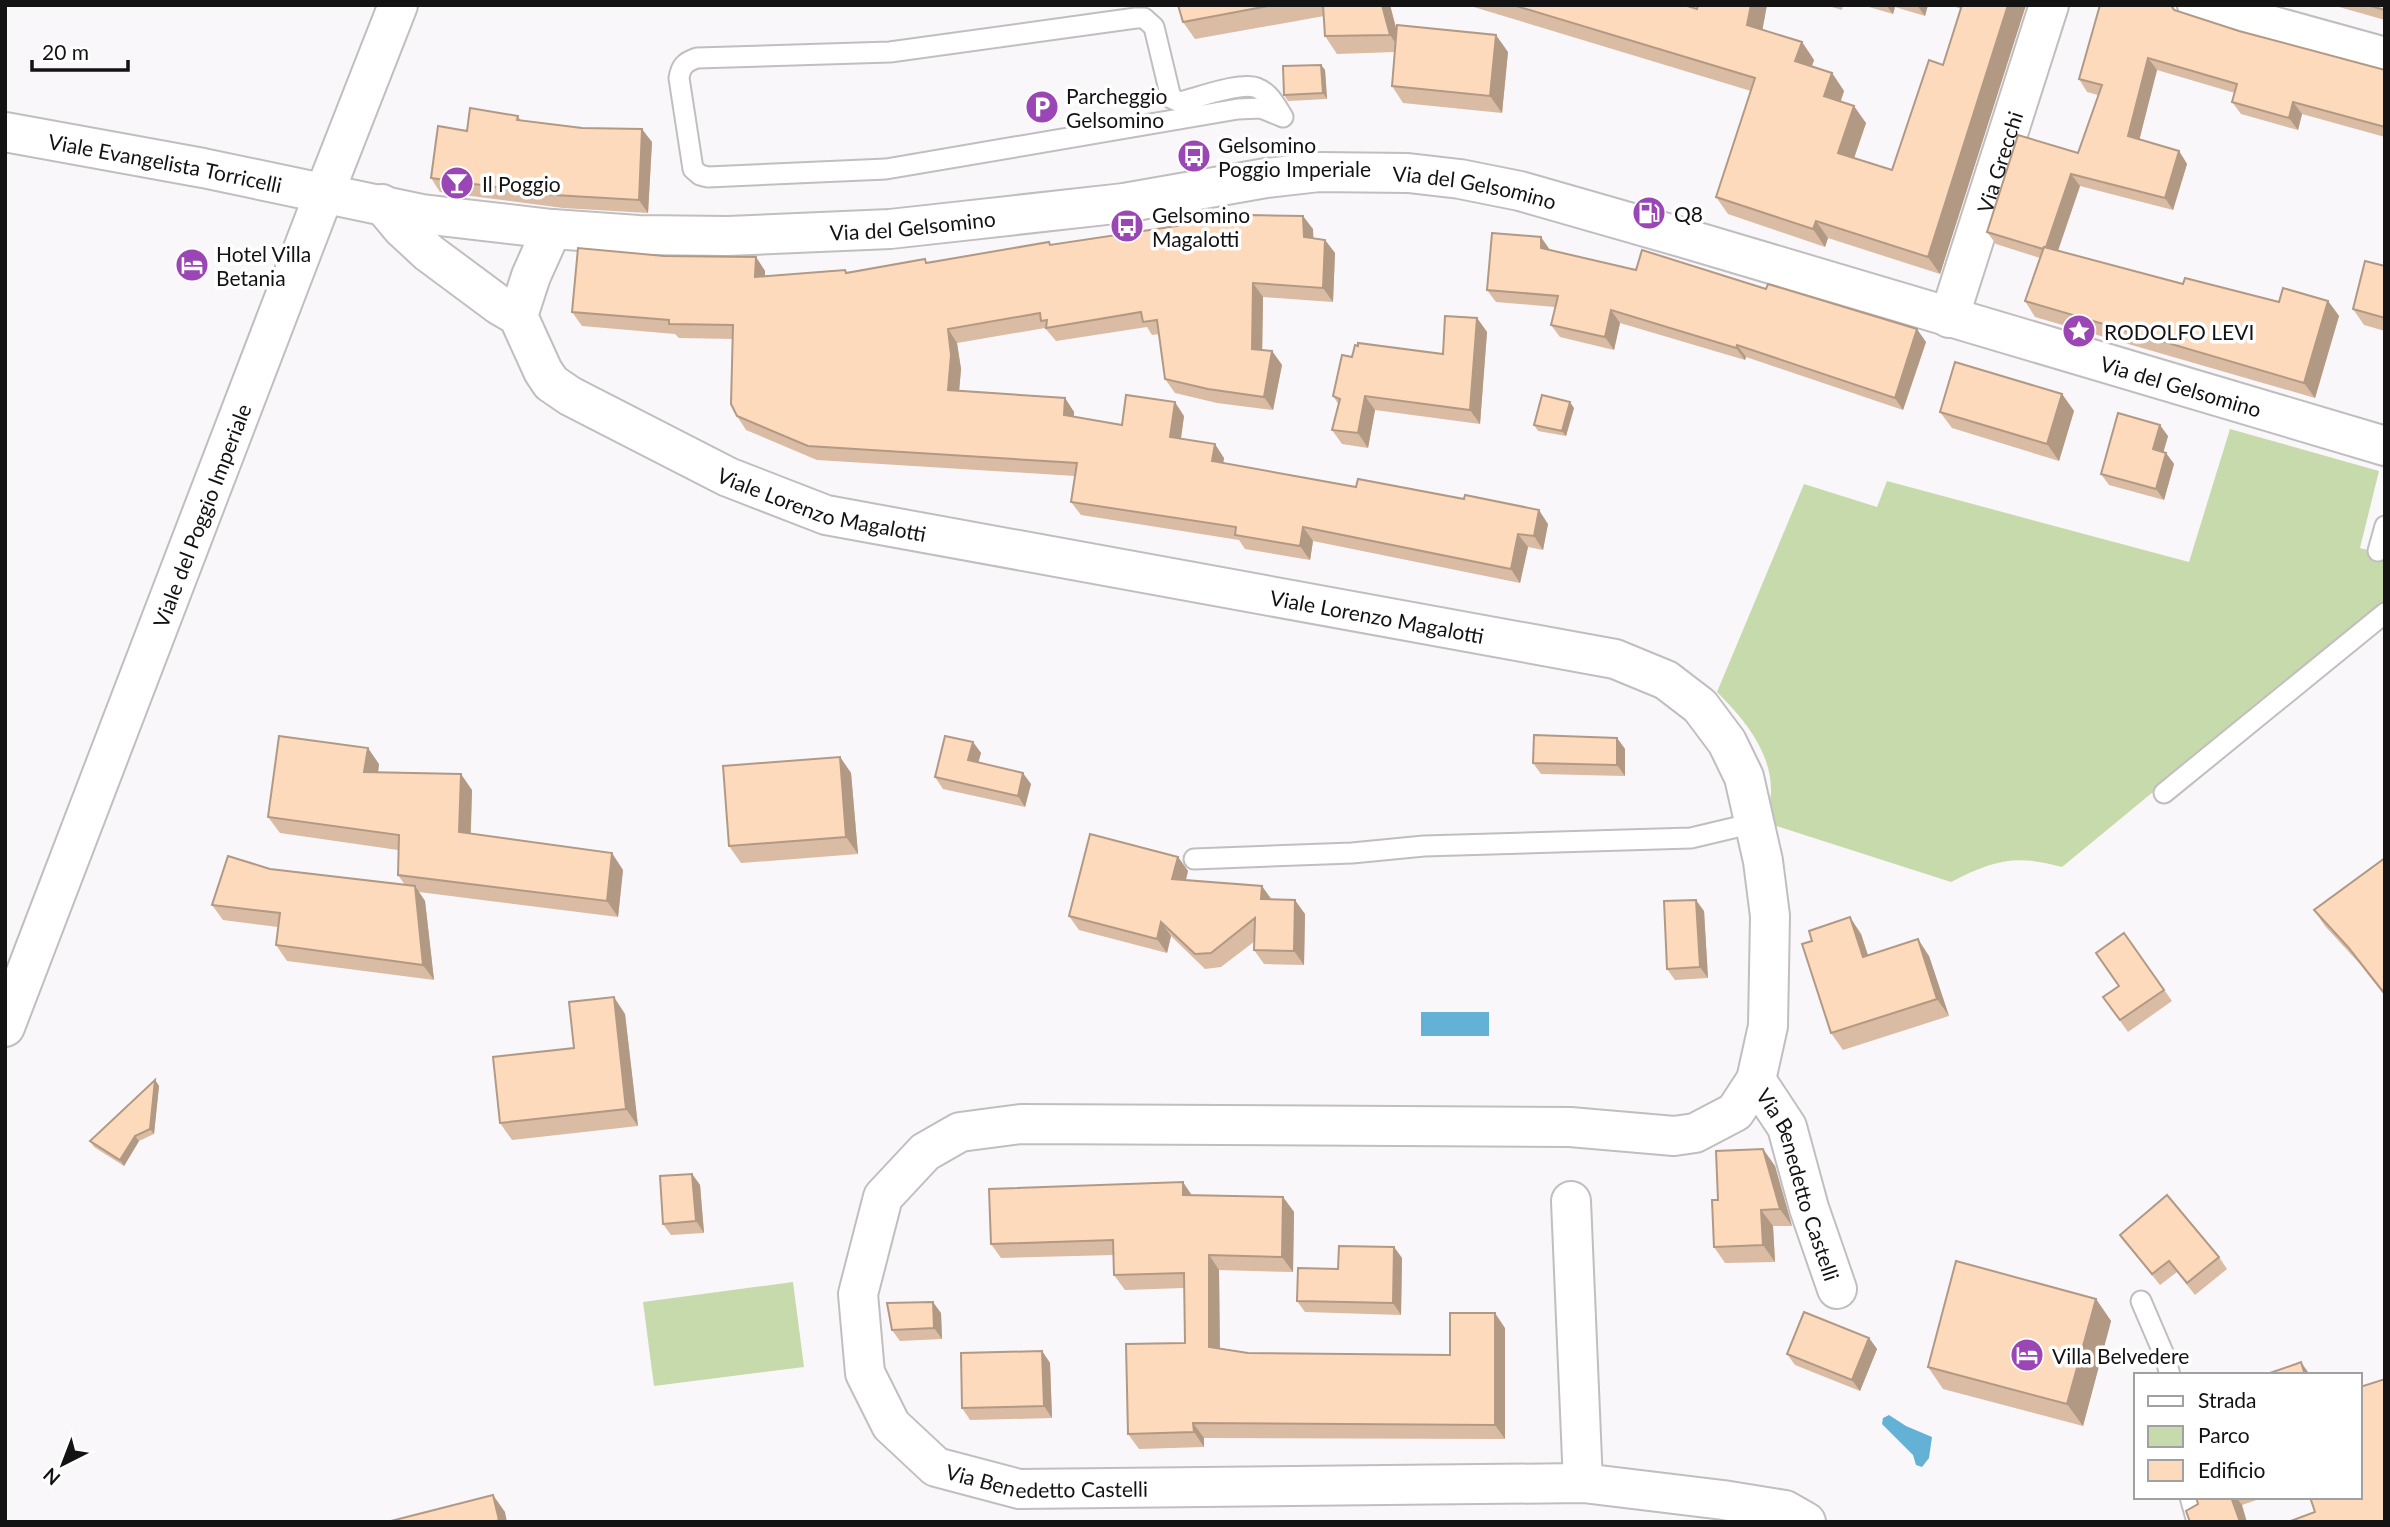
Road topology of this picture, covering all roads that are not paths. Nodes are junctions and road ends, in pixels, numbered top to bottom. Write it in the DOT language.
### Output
graph roads {
  1 [pos="398,5"];
  2 [pos="2049,5"];
  3 [pos="2197,5"];
  4 [pos="2385,57"];
  5 [pos="679,78"];
  6 [pos="5,132"];
  7 [pos="324,194"];
  8 [pos="382,204"];
  9 [pos="552,229"];
  10 [pos="518,316"];
  11 [pos="1949,318"];
  12 [pos="2385,446"];
  13 [pos="2385,526"];
  14 [pos="2378,551"];
  15 [pos="2385,613"];
  16 [pos="2164,793"];
  17 [pos="1754,823"];
  18 [pos="1194,859"];
  19 [pos="5,1027"];
  20 [pos="1756,1080"];
  21 [pos="1570,1127"];
  22 [pos="1571,1200"];
  23 [pos="1837,1289"];
  24 [pos="2141,1301"];
  25 [pos="2169,1373"];
  26 [pos="1583,1483"];
  27 [pos="2191,1499"];
  28 [pos="1806,1522"];
  29 [pos="2197,1522"];
  1 -- 7 [label="street, Viale del Poggio Imperiale"];
  2 -- 11 [label="street, Via Grecchi"];
  3 -- 4 [label="street"];
  5 -- 5 [label="lane"];
  6 -- 7 [label="street, Viale Evangelista Torricelli"];
  7 -- 8 [label="street, Via del Gelsomino"];
  7 -- 19 [label="street, Viale del Poggio Imperiale"];
  8 -- 9 [label="street, Via del Gelsomino"];
  8 -- 10 [label="street"];
  9 -- 10 [label="street"];
  9 -- 11 [label="street, Via del Gelsomino"];
  10 -- 17 [label="street, Viale Lorenzo Magalotti"];
  11 -- 12 [label="street, Via del Gelsomino"];
  13 -- 14 [label="lane"];
  15 -- 16 [label="lane"];
  17 -- 18 [label="lane"];
  17 -- 20 [label="street, Viale Lorenzo Magalotti"];
  20 -- 21 [label="street, Viale Lorenzo Magalotti"];
  20 -- 23 [label="street, Via Benedetto Castelli"];
  21 -- 26 [label="street, Via Benedetto Castelli"];
  22 -- 26 [label="street"];
  24 -- 25 [label="lane"];
  26 -- 28 [label="street, Via Benedetto Castelli"];
  27 -- 29 [label="lane"];
}
